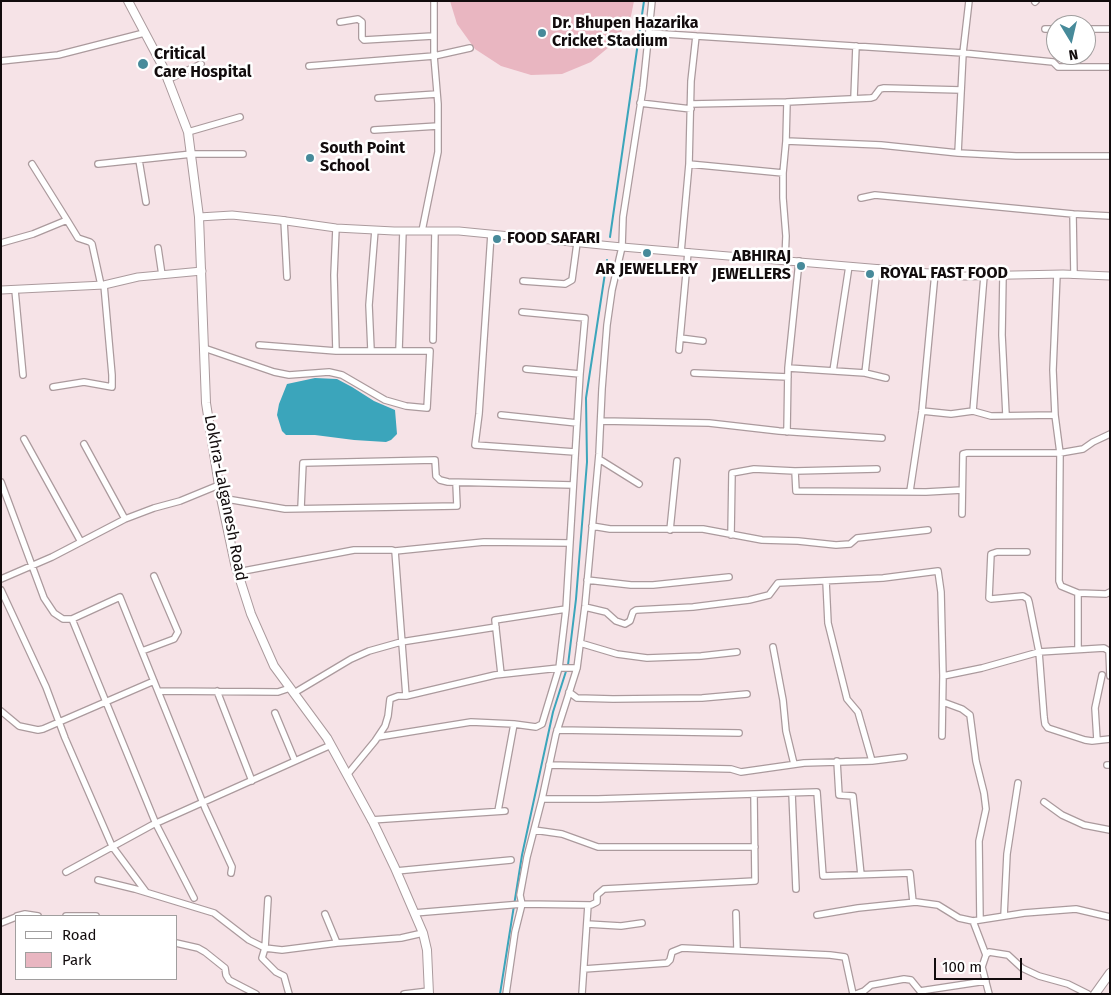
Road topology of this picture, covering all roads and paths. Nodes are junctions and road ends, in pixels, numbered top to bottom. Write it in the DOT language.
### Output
graph roads {
  1 [pos="128,1"];
  2 [pos="434,1"];
  3 [pos="652,1"];
  4 [pos="969,1"];
  5 [pos="340,22"];
  6 [pos="1096,29"];
  7 [pos="1110,29"];
  8 [pos="144,33"];
  9 [pos="649,33"];
  10 [pos="433,36"];
  11 [pos="696,36"];
  12 [pos="856,46"];
  13 [pos="470,48"];
  14 [pos="963,53"];
  15 [pos="434,56"];
  16 [pos="1,62"];
  17 [pos="201,64"];
  18 [pos="309,66"];
  19 [pos="1110,68"];
  20 [pos="168,80"];
  21 [pos="961,90"];
  22 [pos="437,94"];
  23 [pos="378,98"];
  24 [pos="854,98"];
  25 [pos="787,102"];
  26 [pos="640,103"];
  27 [pos="691,106"];
  28 [pos="240,117"];
  29 [pos="438,126"];
  30 [pos="374,130"];
  31 [pos="188,132"];
  32 [pos="786,141"];
  33 [pos="958,153"];
  34 [pos="192,154"];
  35 [pos="243,154"];
  36 [pos="1110,156"];
  37 [pos="139,160"];
  38 [pos="32,164"];
  39 [pos="98,164"];
  40 [pos="689,164"];
  41 [pos="783,173"];
  42 [pos="861,198"];
  43 [pos="146,202"];
  44 [pos="1073,214"];
  45 [pos="1110,216"];
  46 [pos="199,218"];
  47 [pos="67,220"];
  48 [pos="284,220"];
  49 [pos="336,228"];
  50 [pos="374,230"];
  51 [pos="403,231"];
  52 [pos="422,231"];
  53 [pos="436,231"];
  54 [pos="491,234"];
  55 [pos="1,243"];
  56 [pos="577,243"];
  57 [pos="622,247"];
  58 [pos="158,248"];
  59 [pos="685,252"];
  60 [pos="785,260"];
  61 [pos="799,261"];
  62 [pos="849,266"];
  63 [pos="877,268"];
  64 [pos="202,271"];
  65 [pos="935,273"];
  66 [pos="162,274"];
  67 [pos="1057,274"];
  68 [pos="1003,275"];
  69 [pos="1074,275"];
  70 [pos="984,276"];
  71 [pos="1110,276"];
  72 [pos="287,277"];
  73 [pos="523,281"];
  74 [pos="103,285"];
  75 [pos="1,290"];
  76 [pos="15,290"];
  77 [pos="522,312"];
  78 [pos="680,338"];
  79 [pos="433,340"];
  80 [pos="703,341"];
  81 [pos="259,345"];
  82 [pos="204,348"];
  83 [pos="371,350"];
  84 [pos="399,350"];
  85 [pos="679,350"];
  86 [pos="336,351"];
  87 [pos="788,368"];
  88 [pos="526,369"];
  89 [pos="833,371"];
  90 [pos="694,373"];
  91 [pos="580,374"];
  92 [pos="864,374"];
  93 [pos="23,375"];
  94 [pos="788,377"];
  95 [pos="886,378"];
  96 [pos="53,387"];
  97 [pos="922,411"];
  98 [pos="973,411"];
  99 [pos="1006,414"];
  100 [pos="1055,415"];
  101 [pos="501,416"];
  102 [pos="601,420"];
  103 [pos="577,423"];
  104 [pos="787,432"];
  105 [pos="1110,434"];
  106 [pos="882,438"];
  107 [pos="24,439"];
  108 [pos="84,444"];
  109 [pos="575,452"];
  110 [pos="1060,453"];
  111 [pos="599,459"];
  112 [pos="677,461"];
  113 [pos="876,469"];
  114 [pos="795,471"];
  115 [pos="456,484"];
  116 [pos="639,484"];
  117 [pos="220,485"];
  118 [pos="573,485"];
  119 [pos="2,486"];
  120 [pos="962,490"];
  121 [pos="910,491"];
  122 [pos="221,498"];
  123 [pos="301,508"];
  124 [pos="962,514"];
  125 [pos="126,519"];
  126 [pos="592,526"];
  127 [pos="670,530"];
  128 [pos="928,530"];
  129 [pos="731,535"];
  130 [pos="81,542"];
  131 [pos="570,543"];
  132 [pos="395,551"];
  133 [pos="1027,552"];
  134 [pos="32,566"];
  135 [pos="238,572"];
  136 [pos="154,576"];
  137 [pos="729,577"];
  138 [pos="1,578"];
  139 [pos="587,580"];
  140 [pos="826,581"];
  141 [pos="1,590"];
  142 [pos="1110,592"];
  143 [pos="1078,593"];
  144 [pos="585,607"];
  145 [pos="566,609"];
  146 [pos="72,619"];
  147 [pos="496,627"];
  148 [pos="401,642"];
  149 [pos="580,644"];
  150 [pos="773,647"];
  151 [pos="1078,649"];
  152 [pos="142,651"];
  153 [pos="737,652"];
  154 [pos="1039,652"];
  155 [pos="560,668"];
  156 [pos="574,668"];
  157 [pos="501,674"];
  158 [pos="1102,675"];
  159 [pos="943,676"];
  160 [pos="1110,676"];
  161 [pos="154,681"];
  162 [pos="158,691"];
  163 [pos="217,691"];
  164 [pos="292,691"];
  165 [pos="569,692"];
  166 [pos="747,694"];
  167 [pos="406,696"];
  168 [pos="106,701"];
  169 [pos="943,702"];
  170 [pos="1,711"];
  171 [pos="274,713"];
  172 [pos="59,722"];
  173 [pos="514,724"];
  174 [pos="557,730"];
  175 [pos="739,733"];
  176 [pos="942,736"];
  177 [pos="378,737"];
  178 [pos="1110,738"];
  179 [pos="1097,740"];
  180 [pos="330,745"];
  181 [pos="904,757"];
  182 [pos="872,760"];
  183 [pos="295,761"];
  184 [pos="837,761"];
  185 [pos="794,764"];
  186 [pos="549,765"];
  187 [pos="347,775"];
  188 [pos="252,781"];
  189 [pos="1018,783"];
  190 [pos="792,793"];
  191 [pos="754,795"];
  192 [pos="542,799"];
  193 [pos="1044,802"];
  194 [pos="203,803"];
  195 [pos="371,820"];
  196 [pos="156,824"];
  197 [pos="534,830"];
  198 [pos="1110,830"];
  199 [pos="112,846"];
  200 [pos="755,847"];
  201 [pos="511,860"];
  202 [pos="396,871"];
  203 [pos="66,872"];
  204 [pos="230,873"];
  205 [pos="861,875"];
  206 [pos="98,880"];
  207 [pos="796,888"];
  208 [pos="146,892"];
  209 [pos="194,898"];
  210 [pos="268,899"];
  211 [pos="913,902"];
  212 [pos="520,904"];
  213 [pos="588,905"];
  214 [pos="414,913"];
  215 [pos="736,913"];
  216 [pos="325,914"];
  217 [pos="817,915"];
  218 [pos="1004,916"];
  219 [pos="1110,916"];
  220 [pos="15,917"];
  221 [pos="976,920"];
  222 [pos="1,923"];
  223 [pos="642,923"];
  224 [pos="586,924"];
  225 [pos="423,933"];
  226 [pos="178,943"];
  227 [pos="337,943"];
  228 [pos="265,948"];
  229 [pos="737,950"];
  230 [pos="986,955"];
  231 [pos="584,969"];
  232 [pos="1110,973"];
  233 [pos="986,981"];
  234 [pos="429,992"];
  235 [pos="920,992"];
  236 [pos="256,994"];
  237 [pos="289,994"];
  238 [pos="404,994"];
  239 [pos="506,994"];
  240 [pos="582,994"];
  241 [pos="854,994"];
  242 [pos="989,994"];
  243 [pos="1088,994"];
  244 [pos="1095,994"];
  1 -- 8 [label="main road, Lokhra-Lalganesh Road"];
  2 -- 10 [label="street"];
  3 -- 9 [label="street"];
  4 -- 14 [label="street"];
  5 -- 10 [label="street"];
  6 -- 7 [label="street"];
  8 -- 16 [label="street"];
  8 -- 20 [label="main road, Lokhra-Lalganesh Road"];
  9 -- 11 [label="street"];
  9 -- 26 [label="street"];
  10 -- 15 [label="street"];
  11 -- 12 [label="street"];
  11 -- 27 [label="street"];
  12 -- 14 [label="street"];
  12 -- 24 [label="street"];
  13 -- 15 [label="street"];
  14 -- 19 [label="street"];
  14 -- 21 [label="street"];
  15 -- 18 [label="street"];
  15 -- 22 [label="street"];
  17 -- 20 [label="street"];
  20 -- 31 [label="main road, Lokhra-Lalganesh Road"];
  21 -- 24 [label="street"];
  21 -- 33 [label="street"];
  22 -- 23 [label="street"];
  22 -- 29 [label="street"];
  24 -- 25 [label="street"];
  25 -- 27 [label="street"];
  25 -- 32 [label="street"];
  26 -- 27 [label="street"];
  26 -- 57 [label="street"];
  27 -- 40 [label="street"];
  28 -- 31 [label="street"];
  29 -- 30 [label="street"];
  29 -- 52 [label="street"];
  31 -- 34 [label="main road, Lokhra-Lalganesh Road"];
  32 -- 33 [label="street"];
  32 -- 41 [label="street"];
  33 -- 36 [label="street"];
  34 -- 35 [label="street"];
  34 -- 37 [label="street"];
  34 -- 46 [label="main road, Lokhra-Lalganesh Road"];
  37 -- 39 [label="street"];
  37 -- 43 [label="street"];
  38 -- 47 [label="street"];
  40 -- 41 [label="street"];
  40 -- 59 [label="street"];
  41 -- 60 [label="street"];
  42 -- 44 [label="street"];
  44 -- 45 [label="street"];
  44 -- 69 [label="street"];
  46 -- 48 [label="street"];
  46 -- 64 [label="main road, Lokhra-Lalganesh Road"];
  47 -- 55 [label="street"];
  47 -- 74 [label="street"];
  48 -- 49 [label="street"];
  48 -- 72 [label="street"];
  49 -- 50 [label="street"];
  49 -- 86 [label="street"];
  50 -- 51 [label="street"];
  50 -- 83 [label="street"];
  51 -- 52 [label="street"];
  51 -- 84 [label="street"];
  52 -- 53 [label="street"];
  53 -- 54 [label="street"];
  53 -- 79 [label="street"];
  54 -- 56 [label="street"];
  54 -- 109 [label="street"];
  56 -- 57 [label="street"];
  56 -- 73 [label="street"];
  57 -- 59 [label="street"];
  57 -- 102 [label="street"];
  58 -- 66 [label="street"];
  59 -- 60 [label="street"];
  59 -- 78 [label="street"];
  60 -- 61 [label="street"];
  61 -- 62 [label="street"];
  61 -- 87 [label="street"];
  62 -- 63 [label="street"];
  62 -- 89 [label="street"];
  63 -- 65 [label="street"];
  63 -- 92 [label="street"];
  64 -- 66 [label="street"];
  64 -- 82 [label="main road, Lokhra-Lalganesh Road"];
  65 -- 70 [label="street"];
  65 -- 97 [label="street"];
  66 -- 74 [label="street"];
  67 -- 68 [label="street"];
  67 -- 69 [label="street"];
  67 -- 100 [label="street"];
  68 -- 70 [label="street"];
  68 -- 99 [label="street"];
  69 -- 71 [label="street"];
  70 -- 98 [label="street"];
  74 -- 76 [label="street"];
  74 -- 96 [label="street"];
  75 -- 76 [label="street"];
  76 -- 93 [label="street"];
  77 -- 91 [label="street"];
  78 -- 80 [label="street"];
  78 -- 85 [label="street"];
  81 -- 86 [label="street"];
  82 -- 84 [label="street"];
  82 -- 117 [label="main road, Lokhra-Lalganesh Road"];
  83 -- 84 [label="street"];
  83 -- 86 [label="street"];
  87 -- 89 [label="street"];
  87 -- 94 [label="street"];
  88 -- 91 [label="street"];
  89 -- 92 [label="street"];
  90 -- 94 [label="street"];
  91 -- 103 [label="street"];
  92 -- 95 [label="street"];
  94 -- 104 [label="street"];
  97 -- 98 [label="street"];
  97 -- 121 [label="street"];
  98 -- 99 [label="street"];
  99 -- 100 [label="street"];
  100 -- 110 [label="street"];
  101 -- 103 [label="street"];
  102 -- 104 [label="street"];
  102 -- 111 [label="street"];
  103 -- 109 [label="street"];
  104 -- 106 [label="street"];
  105 -- 110 [label="street"];
  107 -- 130 [label="street"];
  108 -- 125 [label="street"];
  109 -- 118 [label="street"];
  110 -- 120 [label="street"];
  110 -- 143 [label="street"];
  111 -- 116 [label="street"];
  111 -- 126 [label="street"];
  112 -- 127 [label="street"];
  113 -- 114 [label="street"];
  114 -- 121 [label="street"];
  114 -- 129 [label="street"];
  115 -- 118 [label="street"];
  115 -- 123 [label="street"];
  115 -- 123 [label="street"];
  117 -- 122 [label="main road, Lokhra-Lalganesh Road"];
  117 -- 125 [label="street"];
  118 -- 131 [label="street"];
  119 -- 134 [label="street"];
  120 -- 121 [label="street"];
  120 -- 124 [label="street"];
  122 -- 123 [label="street"];
  122 -- 135 [label="main road, Lokhra-Lalganesh Road"];
  125 -- 130 [label="street"];
  126 -- 127 [label="street"];
  126 -- 139 [label="street"];
  127 -- 129 [label="street"];
  128 -- 129 [label="street"];
  130 -- 134 [label="street"];
  131 -- 132 [label="street"];
  131 -- 145 [label="street"];
  132 -- 135 [label="street"];
  132 -- 148 [label="street"];
  133 -- 154 [label="street"];
  134 -- 138 [label="street"];
  134 -- 146 [label="street"];
  135 -- 164 [label="main road, Lokhra-Lalganesh Road"];
  136 -- 152 [label="street"];
  137 -- 139 [label="street"];
  139 -- 144 [label="street"];
  140 -- 144 [label="street"];
  140 -- 159 [label="street"];
  140 -- 182 [label="street"];
  141 -- 172 [label="street"];
  142 -- 143 [label="street"];
  143 -- 151 [label="street"];
  144 -- 149 [label="street"];
  145 -- 147 [label="street"];
  145 -- 155 [label="street"];
  146 -- 152 [label="street"];
  146 -- 168 [label="street"];
  147 -- 148 [label="street"];
  147 -- 157 [label="street"];
  148 -- 164 [label="street"];
  148 -- 167 [label="street"];
  149 -- 153 [label="street"];
  149 -- 156 [label="street"];
  150 -- 185 [label="street"];
  151 -- 154 [label="street"];
  151 -- 160 [label="street"];
  152 -- 161 [label="street"];
  154 -- 159 [label="street"];
  154 -- 179 [label="street"];
  155 -- 156 [label="street"];
  155 -- 157 [label="street"];
  155 -- 173 [label="street"];
  156 -- 165 [label="street"];
  157 -- 167 [label="street"];
  158 -- 179 [label="street"];
  159 -- 169 [label="street"];
  161 -- 162 [label="street"];
  161 -- 168 [label="street"];
  162 -- 163 [label="street"];
  162 -- 194 [label="street"];
  163 -- 164 [label="street"];
  163 -- 188 [label="street"];
  164 -- 180 [label="main road, Lokhra-Lalganesh Road"];
  165 -- 166 [label="street"];
  165 -- 174 [label="street"];
  167 -- 177 [label="street"];
  168 -- 172 [label="street"];
  168 -- 196 [label="street"];
  169 -- 176 [label="street"];
  169 -- 221 [label="street"];
  170 -- 172 [label="street"];
  171 -- 183 [label="street"];
  172 -- 199 [label="street"];
  173 -- 177 [label="street"];
  173 -- 195 [label="street"];
  174 -- 175 [label="street"];
  174 -- 186 [label="street"];
  177 -- 187 [label="street"];
  178 -- 179 [label="street"];
  180 -- 183 [label="street"];
  180 -- 187 [label="main road, Lokhra-Lalganesh Road"];
  181 -- 182 [label="street"];
  182 -- 184 [label="street"];
  183 -- 188 [label="street"];
  184 -- 185 [label="street"];
  184 -- 205 [label="street"];
  185 -- 186 [label="street"];
  186 -- 192 [label="street"];
  187 -- 195 [label="main road, Lokhra-Lalganesh Road"];
  188 -- 194 [label="street"];
  189 -- 218 [label="street"];
  190 -- 191 [label="street"];
  190 -- 205 [label="street"];
  190 -- 207 [label="street"];
  191 -- 192 [label="street"];
  191 -- 200 [label="street"];
  192 -- 197 [label="street"];
  193 -- 198 [label="street"];
  194 -- 196 [label="street"];
  194 -- 204 [label="street"];
  195 -- 202 [label="main road, Lokhra-Lalganesh Road"];
  196 -- 199 [label="street"];
  196 -- 209 [label="street"];
  197 -- 200 [label="street"];
  197 -- 212 [label="street"];
  199 -- 203 [label="street"];
  199 -- 208 [label="street"];
  200 -- 213 [label="street"];
  201 -- 202 [label="street"];
  202 -- 214 [label="main road, Lokhra-Lalganesh Road"];
  205 -- 211 [label="street"];
  206 -- 208 [label="street"];
  208 -- 228 [label="street"];
  210 -- 228 [label="street"];
  211 -- 217 [label="street"];
  211 -- 221 [label="street"];
  212 -- 213 [label="street"];
  212 -- 214 [label="street"];
  212 -- 239 [label="street"];
  213 -- 224 [label="street"];
  214 -- 225 [label="main road, Lokhra-Lalganesh Road"];
  215 -- 229 [label="street"];
  216 -- 227 [label="street"];
  218 -- 219 [label="street"];
  218 -- 221 [label="street"];
  220 -- 222 [label="street"];
  221 -- 230 [label="street"];
  223 -- 224 [label="street"];
  224 -- 231 [label="street"];
  225 -- 227 [label="street"];
  225 -- 234 [label="main road, Lokhra-Lalganesh Road"];
  226 -- 236 [label="street"];
  227 -- 228 [label="street"];
  228 -- 237 [label="street"];
  229 -- 231 [label="street"];
  229 -- 241 [label="street"];
  230 -- 233 [label="street"];
  230 -- 243 [label="street"];
  231 -- 240 [label="street"];
  232 -- 244 [label="main road"];
  233 -- 235 [label="street"];
  233 -- 242 [label="street"];
  234 -- 238 [label="street"];
  235 -- 241 [label="street"];
}
